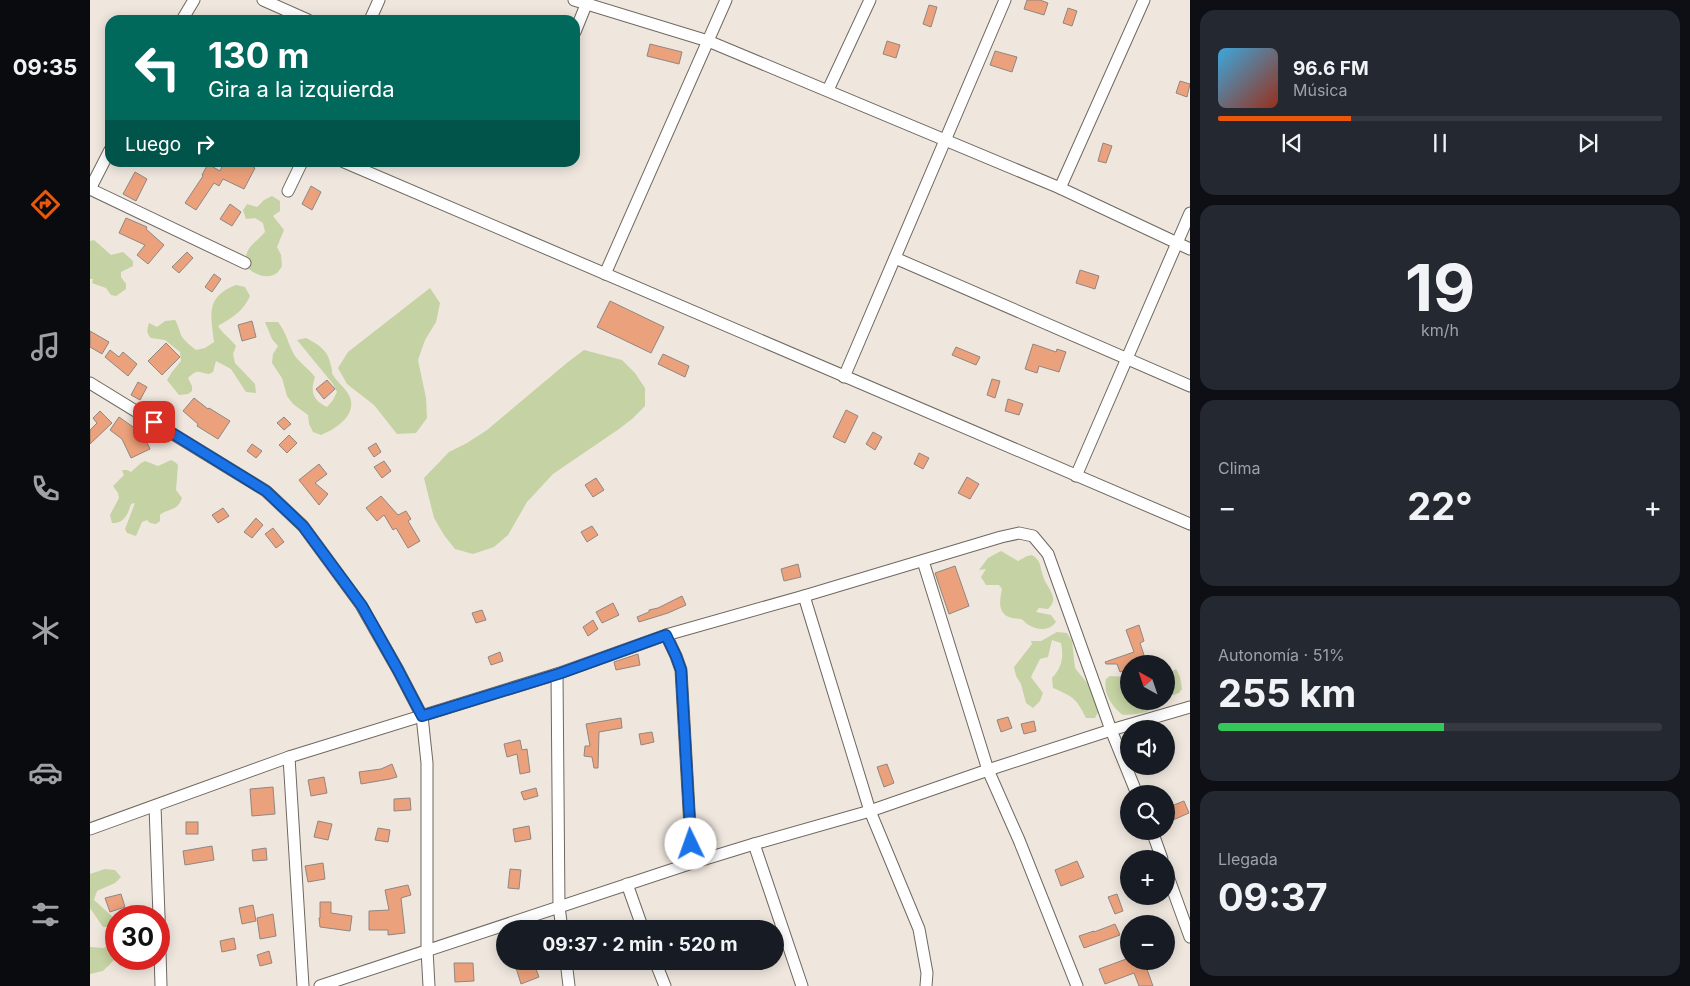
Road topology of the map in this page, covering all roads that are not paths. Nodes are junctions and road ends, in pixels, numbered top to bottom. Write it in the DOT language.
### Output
graph roads {
  1 [pos="194,0"];
  2 [pos="263,0"];
  3 [pos="379,0"];
  4 [pos="574,0"];
  5 [pos="726,0"];
  6 [pos="870,0"];
  7 [pos="1005,0"];
  8 [pos="1144,0"];
  9 [pos="587,2"];
  10 [pos="185,15"];
  11 [pos="297,15"];
  12 [pos="372,15"];
  13 [pos="580,20"];
  14 [pos="708,41"];
  15 [pos="828,90"];
  16 [pos="946,140"];
  17 [pos="105,160"];
  18 [pos="300,167"];
  19 [pos="356,167"];
  20 [pos="1060,188"];
  21 [pos="90,189"];
  22 [pos="288,191"];
  23 [pos="1190,213"];
  24 [pos="1177,243"];
  25 [pos="1190,249"];
  26 [pos="895,258"];
  27 [pos="245,263"];
  28 [pos="605,274"];
  29 [pos="1127,358"];
  30 [pos="844,376"];
  31 [pos="90,383"];
  32 [pos="1190,386"];
  33 [pos="1076,476"];
  34 [pos="1190,524"];
  35 [pos="922,561"];
  36 [pos="804,596"];
  37 [pos="666,635"];
  38 [pos="558,674"];
  39 [pos="1190,707"];
  40 [pos="422,716"];
  41 [pos="1111,730"];
  42 [pos="289,757"];
  43 [pos="988,770"];
  44 [pos="1133,785"];
  45 [pos="155,806"];
  46 [pos="870,811"];
  47 [pos="90,829"];
  48 [pos="754,844"];
  49 [pos="692,863"];
  50 [pos="627,884"];
  51 [pos="1175,896"];
  52 [pos="159,905"];
  53 [pos="559,907"];
  54 [pos="561,920"];
  55 [pos="640,920"];
  56 [pos="1190,937"];
  57 [pos="427,950"];
  58 [pos="161,970"];
  59 [pos="567,970"];
  60 [pos="659,970"];
  61 [pos="161,986"];
  62 [pos="302,986"];
  63 [pos="320,986"];
  64 [pos="429,986"];
  65 [pos="569,986"];
  66 [pos="665,986"];
  67 [pos="802,986"];
  68 [pos="926,986"];
  69 [pos="1077,986"];
  1 -- 10 [label="street"];
  2 -- 11 [label="street"];
  3 -- 12 [label="street"];
  4 -- 9 [label="street"];
  5 -- 14 [label="street"];
  6 -- 15 [label="street"];
  7 -- 16 [label="street"];
  8 -- 20 [label="street"];
  9 -- 13 [label="street"];
  9 -- 14 [label="street"];
  14 -- 15 [label="street"];
  14 -- 28 [label="street"];
  15 -- 16 [label="street"];
  16 -- 20 [label="street"];
  16 -- 26 [label="street"];
  17 -- 21 [label="street"];
  18 -- 22 [label="street"];
  19 -- 28 [label="street"];
  20 -- 24 [label="street"];
  21 -- 27 [label="street"];
  23 -- 24 [label="street"];
  24 -- 25 [label="street"];
  24 -- 29 [label="street"];
  26 -- 29 [label="street"];
  26 -- 30 [label="street"];
  28 -- 30 [label="street"];
  29 -- 32 [label="street"];
  29 -- 33 [label="street"];
  30 -- 33 [label="street"];
  31 -- 40 [label="street"];
  33 -- 34 [label="street"];
  35 -- 36 [label="street"];
  35 -- 41 [label="street"];
  35 -- 43 [label="street"];
  36 -- 37 [label="street"];
  36 -- 46 [label="street"];
  37 -- 38 [label="street"];
  37 -- 49 [label="street"];
  38 -- 40 [label="street"];
  38 -- 53 [label="street"];
  39 -- 41 [label="street"];
  40 -- 42 [label="street"];
  40 -- 57 [label="street"];
  41 -- 43 [label="street"];
  41 -- 44 [label="street"];
  42 -- 45 [label="street"];
  42 -- 62 [label="street"];
  43 -- 46 [label="street"];
  43 -- 69 [label="street"];
  45 -- 47 [label="street"];
  45 -- 52 [label="street"];
  46 -- 48 [label="street"];
  46 -- 68 [label="street"];
  48 -- 49 [label="street"];
  48 -- 67 [label="street"];
  49 -- 50 [label="street"];
  50 -- 53 [label="street"];
  50 -- 55 [label="street"];
  51 -- 56 [label="street"];
  53 -- 54 [label="street"];
  53 -- 57 [label="street"];
  57 -- 63 [label="street"];
  57 -- 64 [label="street"];
  58 -- 61 [label="street"];
  59 -- 65 [label="street"];
  60 -- 66 [label="street"];
}
